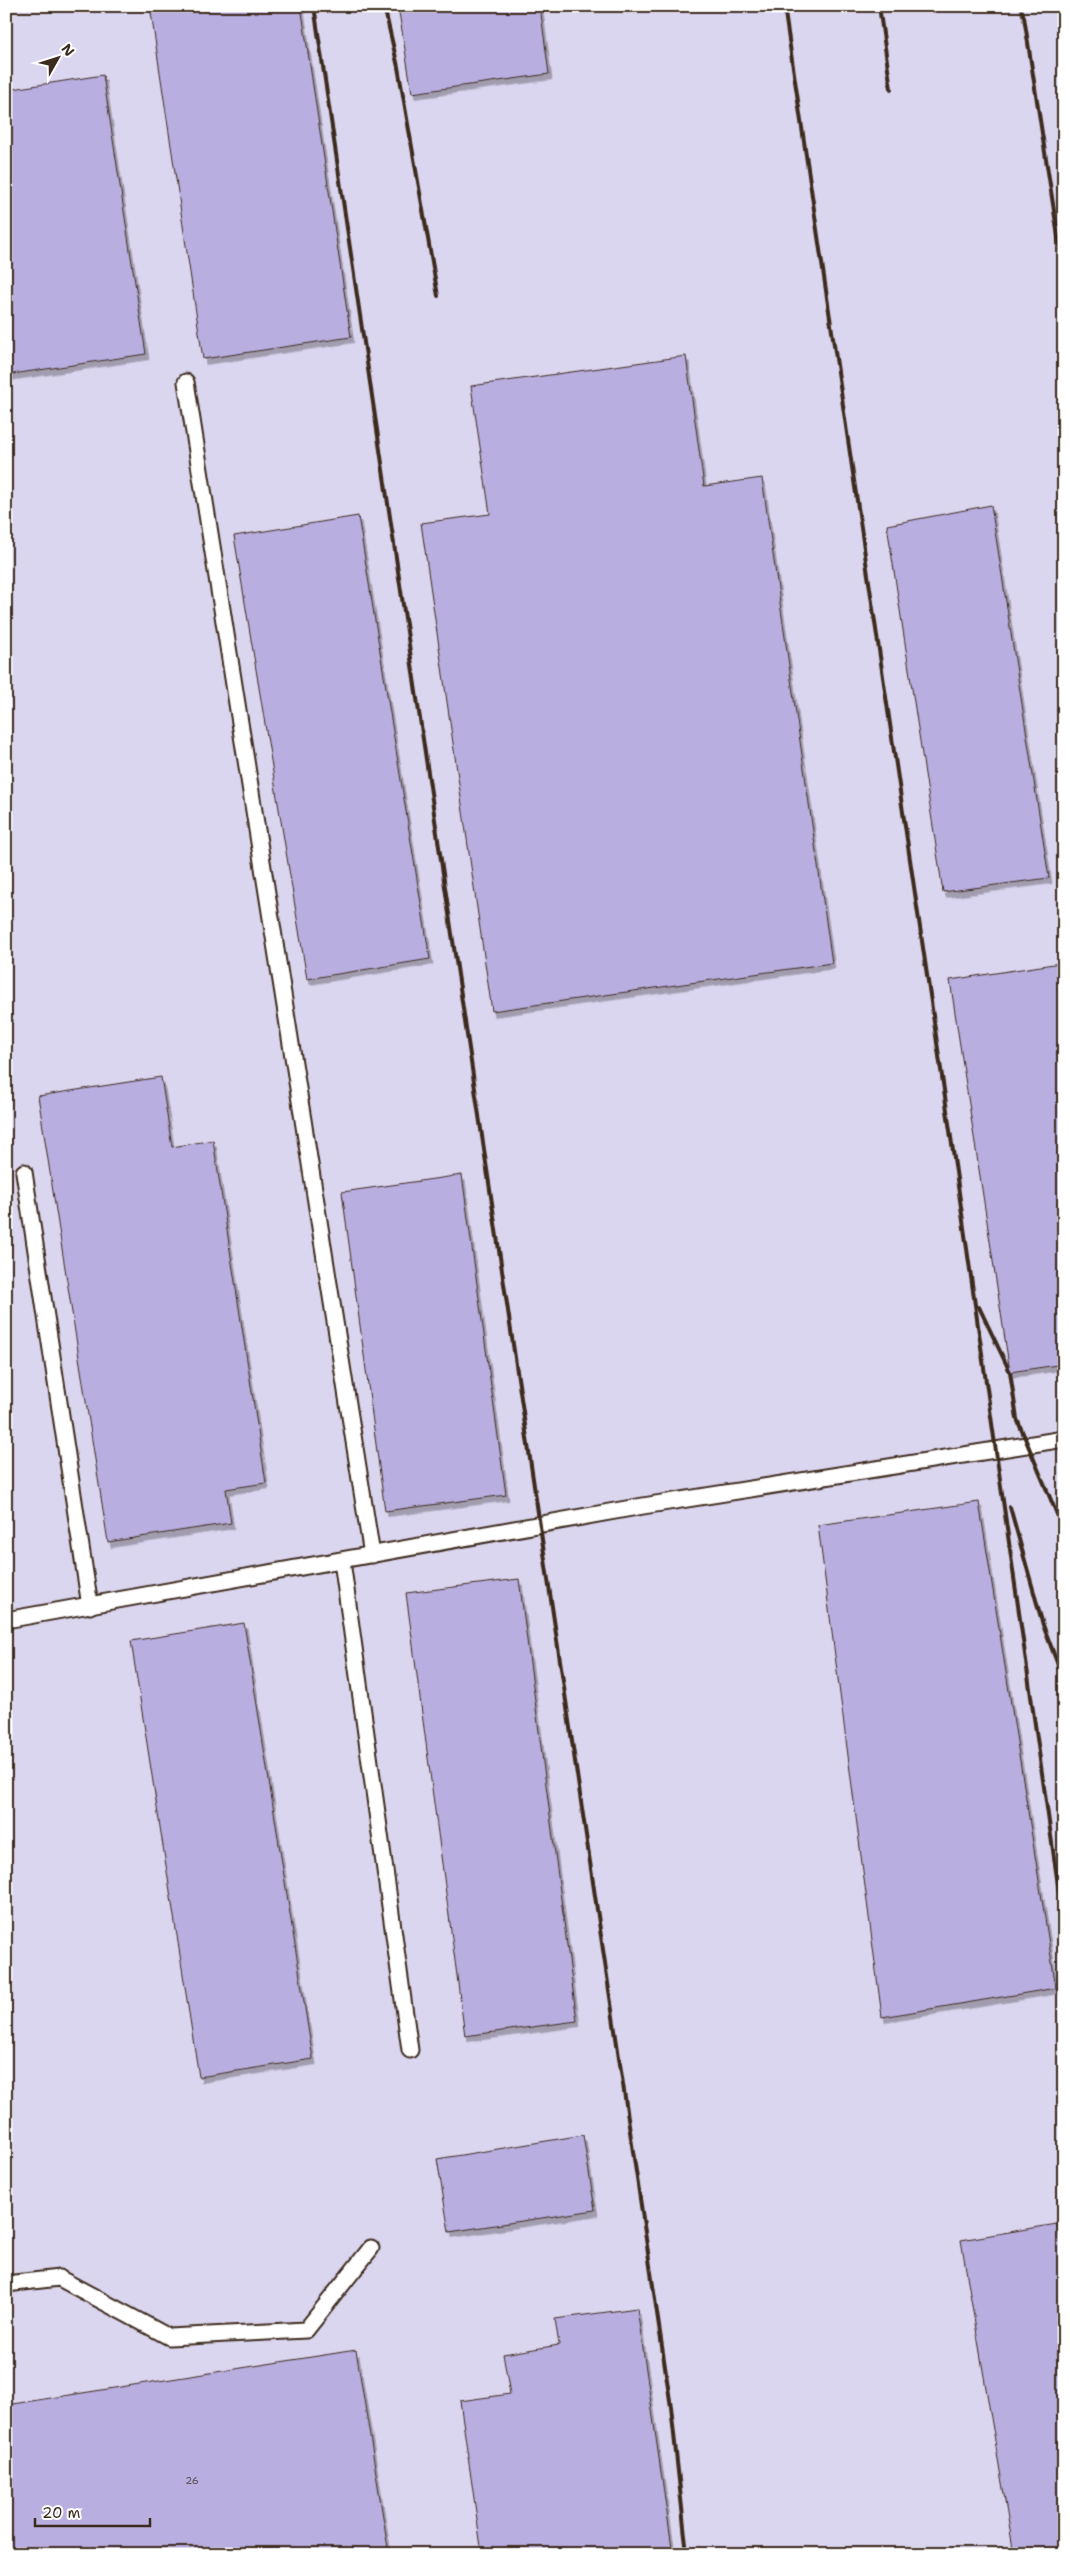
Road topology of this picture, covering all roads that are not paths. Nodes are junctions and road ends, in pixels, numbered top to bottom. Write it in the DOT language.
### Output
graph roads {
  1 [pos="186,382"];
  2 [pos="24,1172"];
  3 [pos="1064,1439"];
  4 [pos="372,1555"];
  5 [pos="342,1561"];
  6 [pos="90,1606"];
  7 [pos="6,1620"];
  8 [pos="410,2050"];
  9 [pos="371,2248"];
  10 [pos="6,2284"];
  1 -- 4 [label="lane"];
  2 -- 6 [label="lane"];
  3 -- 4 [label="lane"];
  4 -- 5 [label="lane"];
  5 -- 6 [label="lane"];
  5 -- 8 [label="lane"];
  6 -- 7 [label="lane"];
  9 -- 10 [label="lane"];
}
